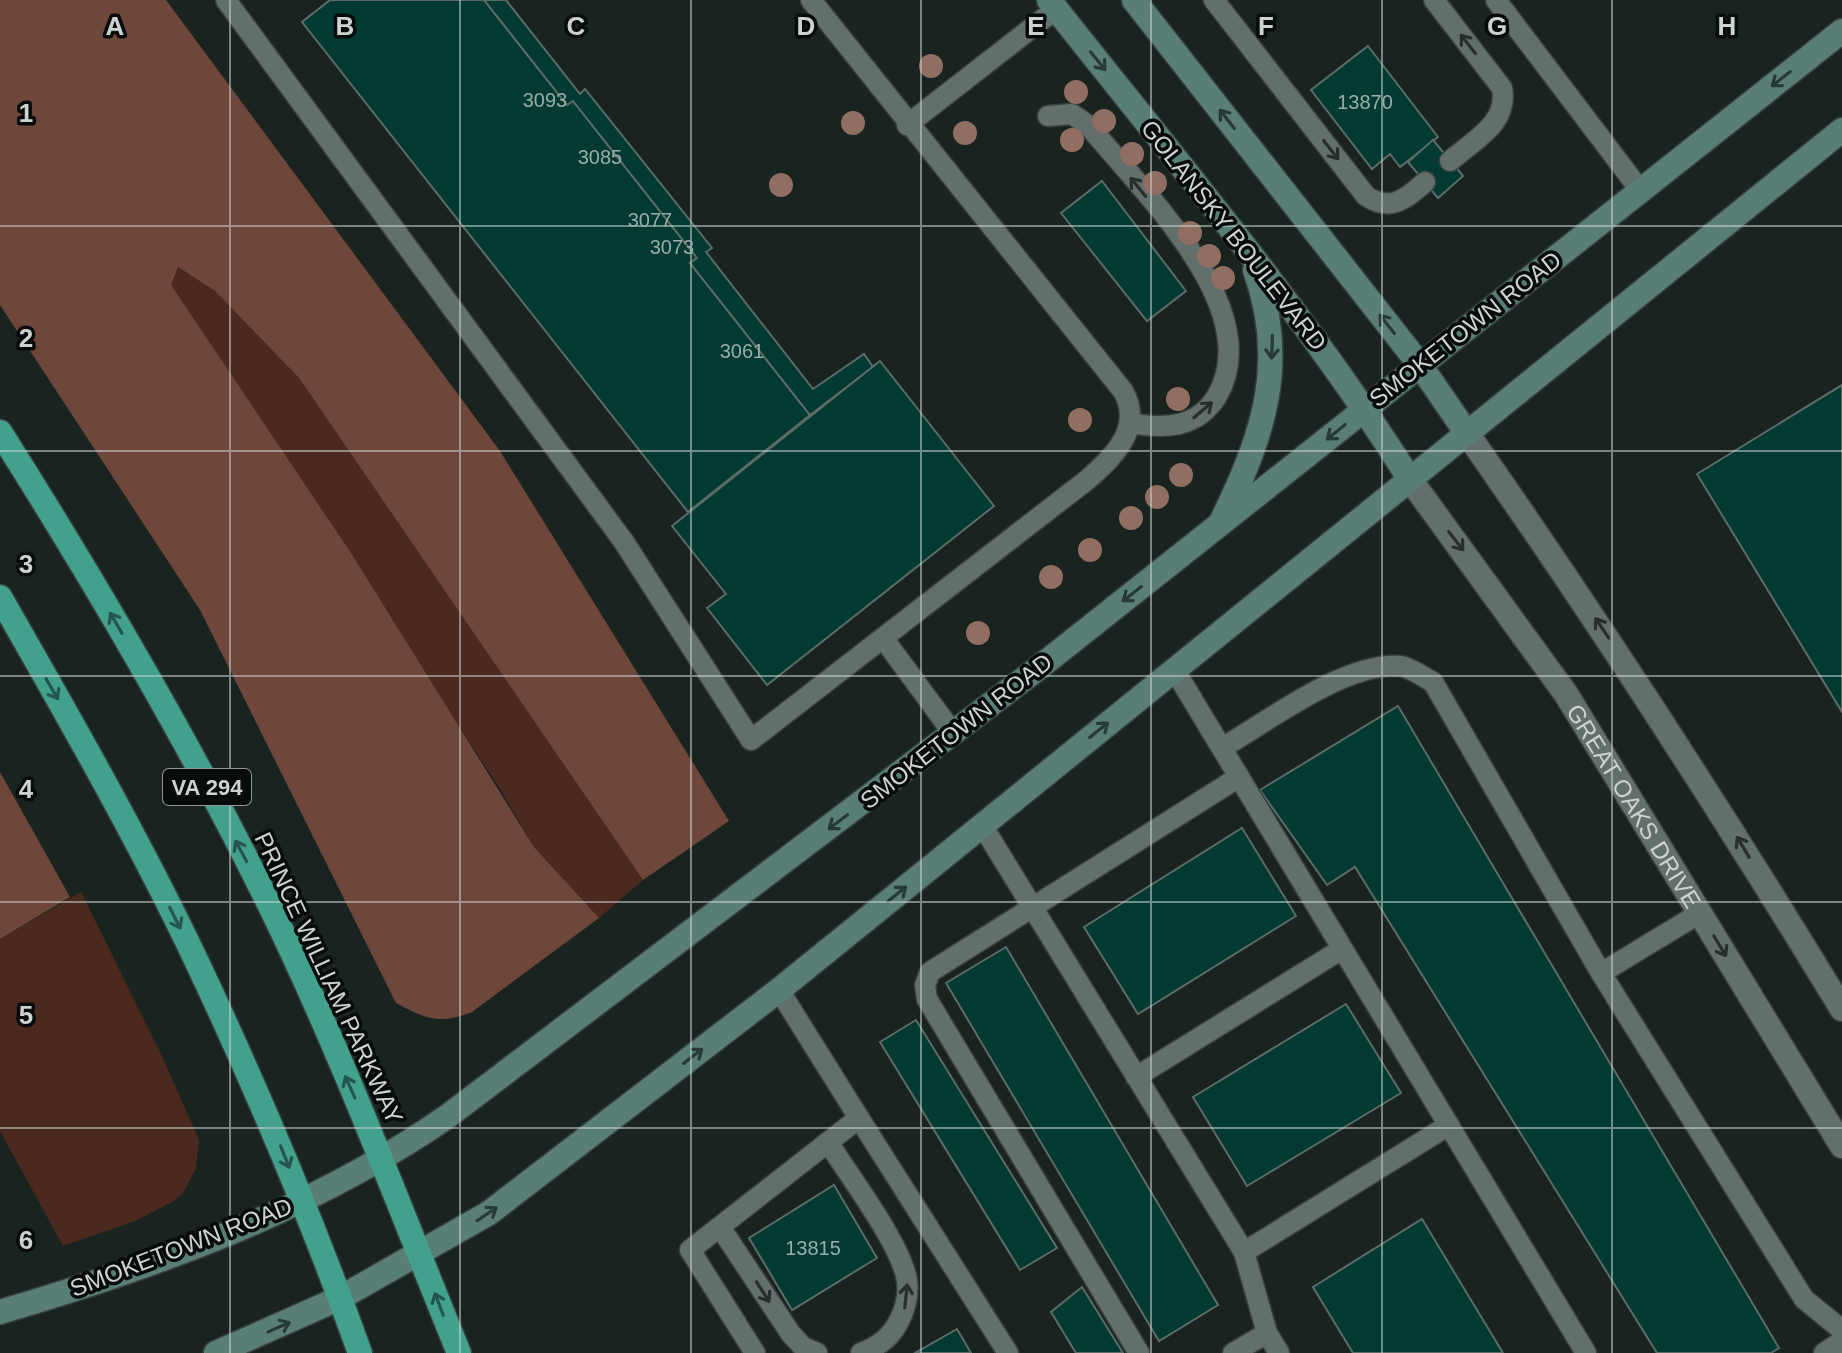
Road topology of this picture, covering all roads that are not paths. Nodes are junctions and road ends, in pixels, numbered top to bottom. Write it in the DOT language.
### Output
graph roads {
  1 [pos="226,0"];
  2 [pos="811,0"];
  3 [pos="1134,0"];
  4 [pos="1214,0"];
  5 [pos="1434,0"];
  6 [pos="1496,0"];
  7 [pos="1053,4"];
  8 [pos="1842,31"];
  9 [pos="1048,116"];
  10 [pos="907,125"];
  11 [pos="1842,130"];
  12 [pos="1450,161"];
  13 [pos="1425,182"];
  14 [pos="1640,190"];
  15 [pos="1247,245"];
  16 [pos="1420,365"];
  17 [pos="1365,408"];
  18 [pos="1130,423"];
  19 [pos="0,432"];
  20 [pos="1466,432"];
  21 [pos="1409,478"];
  22 [pos="1220,524"];
  23 [pos="0,597"];
  24 [pos="883,638"];
  25 [pos="1174,669"];
  26 [pos="953,733"];
  27 [pos="1222,748"];
  28 [pos="1239,777"];
  29 [pos="982,825"];
  30 [pos="1032,907"];
  31 [pos="1700,913"];
  32 [pos="1342,949"];
  33 [pos="1601,973"];
  34 [pos="779,990"];
  35 [pos="1842,1009"];
  36 [pos="1136,1077"];
  37 [pos="859,1118"];
  38 [pos="1449,1125"];
  39 [pos="828,1142"];
  40 [pos="1842,1146"];
  41 [pos="381,1159"];
  42 [pos="303,1200"];
  43 [pos="720,1227"];
  44 [pos="1244,1252"];
  45 [pos="421,1255"];
  46 [pos="340,1298"];
  47 [pos="0,1312"];
  48 [pos="1842,1330"];
  49 [pos="1267,1333"];
  50 [pos="1842,1341"];
  51 [pos="216,1353"];
  52 [pos="360,1353"];
  53 [pos="459,1353"];
  54 [pos="755,1353"];
  55 [pos="817,1353"];
  56 [pos="861,1353"];
  57 [pos="1008,1353"];
  58 [pos="1139,1353"];
  59 [pos="1233,1353"];
  60 [pos="1279,1353"];
  61 [pos="1586,1353"];
  62 [pos="1824,1353"];
  1 -- 24 [label="lane"];
  2 -- 10 [label="lane"];
  16 -- 3 [label="main road, one-way"];
  4 -- 13 [label="lane, one-way"];
  12 -- 5 [label="lane, one-way"];
  6 -- 14 [label="lane"];
  7 -- 10 [label="lane"];
  7 -- 15 [label="main road, GOLANSKY BOULEVARD, one-way"];
  8 -- 14 [label="main road, SMOKETOWN ROAD, one-way"];
  18 -- 9 [label="lane, one-way"];
  10 -- 18 [label="lane"];
  11 -- 20 [label="main road"];
  14 -- 16 [label="main road, SMOKETOWN ROAD"];
  15 -- 17 [label="main road, GOLANSKY BOULEVARD"];
  15 -- 22 [label="main road, one-way"];
  16 -- 17 [label="main road, SMOKETOWN ROAD"];
  16 -- 20 [label="main road"];
  17 -- 21 [label="main road, GOLANSKY BOULEVARD"];
  17 -- 22 [label="main road, SMOKETOWN ROAD, one-way"];
  18 -- 24 [label="lane"];
  41 -- 19 [label="highway, PRINCE WILLIAM PARKWAY / VA 294, one-way"];
  20 -- 21 [label="main road"];
  35 -- 20 [label="street, one-way"];
  21 -- 25 [label="main road"];
  21 -- 31 [label="street, GREAT OAKS DRIVE, one-way"];
  22 -- 26 [label="main road, SMOKETOWN ROAD, one-way"];
  23 -- 42 [label="highway, one-way"];
  24 -- 26 [label="lane"];
  25 -- 27 [label="lane"];
  29 -- 25 [label="main road, one-way"];
  26 -- 41 [label="main road, SMOKETOWN ROAD, one-way"];
  27 -- 28 [label="lane"];
  27 -- 33 [label="lane"];
  28 -- 30 [label="lane"];
  28 -- 32 [label="lane"];
  29 -- 30 [label="lane"];
  34 -- 29 [label="main road, one-way"];
  30 -- 36 [label="lane"];
  30 -- 58 [label="lane"];
  31 -- 33 [label="lane"];
  31 -- 40 [label="street, GREAT OAKS DRIVE, one-way"];
  32 -- 36 [label="lane"];
  32 -- 38 [label="lane"];
  33 -- 48 [label="lane"];
  34 -- 37 [label="lane"];
  45 -- 34 [label="main road, one-way"];
  36 -- 44 [label="lane"];
  37 -- 39 [label="lane"];
  37 -- 57 [label="lane"];
  38 -- 44 [label="lane"];
  38 -- 61 [label="lane"];
  39 -- 43 [label="lane"];
  56 -- 39 [label="lane, one-way"];
  41 -- 42 [label="main road, SMOKETOWN ROAD"];
  41 -- 45 [label="highway, PRINCE WILLIAM PARKWAY / VA 294"];
  42 -- 46 [label="highway"];
  42 -- 47 [label="main road, SMOKETOWN ROAD"];
  43 -- 54 [label="lane"];
  43 -- 55 [label="lane, one-way"];
  44 -- 49 [label="lane"];
  45 -- 46 [label="main road"];
  53 -- 45 [label="highway, PRINCE WILLIAM PARKWAY / VA 294, one-way"];
  51 -- 46 [label="main road, one-way"];
  46 -- 52 [label="highway"];
  49 -- 59 [label="lane"];
  49 -- 60 [label="lane"];
  50 -- 62 [label="lane"];
}
